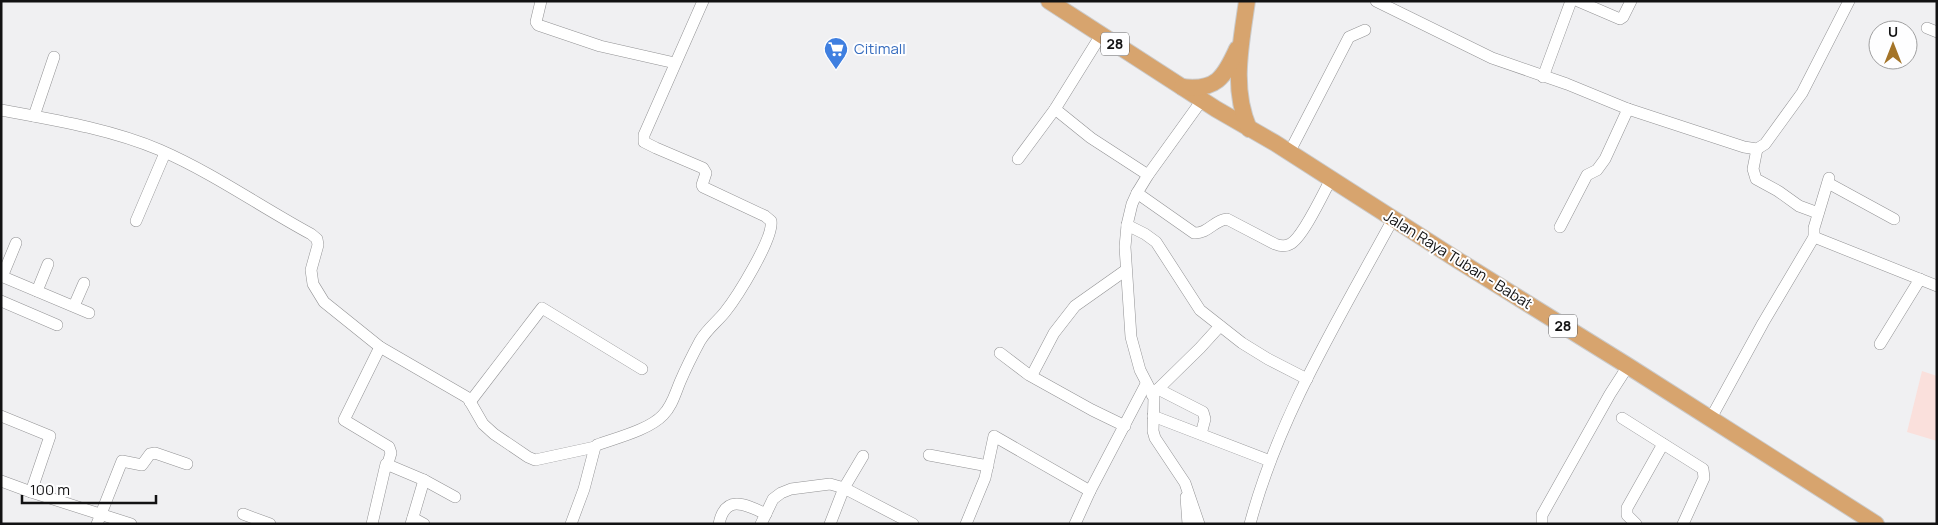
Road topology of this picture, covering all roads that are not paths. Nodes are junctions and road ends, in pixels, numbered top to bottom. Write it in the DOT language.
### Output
graph roads {
  1 [pos="541,1"];
  2 [pos="703,1"];
  3 [pos="1048,1"];
  4 [pos="1247,1"];
  5 [pos="1376,1"];
  6 [pos="1571,1"];
  7 [pos="1578,1"];
  8 [pos="1631,1"];
  9 [pos="1849,1"];
  10 [pos="1365,30"];
  11 [pos="1101,35"];
  12 [pos="1242,36"];
  13 [pos="54,57"];
  14 [pos="675,63"];
  15 [pos="1543,77"];
  16 [pos="1182,87"];
  17 [pos="1202,100"];
  18 [pos="1055,109"];
  19 [pos="1628,109"];
  20 [pos="1,110"];
  21 [pos="34,116"];
  22 [pos="1249,129"];
  23 [pos="1757,149"];
  24 [pos="165,152"];
  25 [pos="1289,153"];
  26 [pos="1018,159"];
  27 [pos="1148,175"];
  28 [pos="1328,177"];
  29 [pos="1137,193"];
  30 [pos="1818,213"];
  31 [pos="1393,219"];
  32 [pos="1894,219"];
  33 [pos="136,221"];
  34 [pos="1127,225"];
  35 [pos="1560,227"];
  36 [pos="1814,237"];
  37 [pos="16,243"];
  38 [pos="48,264"];
  39 [pos="1126,270"];
  40 [pos="2,276"];
  41 [pos="1920,279"];
  42 [pos="84,283"];
  43 [pos="1937,286"];
  44 [pos="37,291"];
  45 [pos="1,301"];
  46 [pos="74,306"];
  47 [pos="89,313"];
  48 [pos="57,324"];
  49 [pos="1220,326"];
  50 [pos="1880,344"];
  51 [pos="380,347"];
  52 [pos="1000,353"];
  53 [pos="1628,366"];
  54 [pos="642,369"];
  55 [pos="1032,375"];
  56 [pos="1307,379"];
  57 [pos="1146,384"];
  58 [pos="1155,392"];
  59 [pos="470,402"];
  60 [pos="1,416"];
  61 [pos="1153,416"];
  62 [pos="1622,418"];
  63 [pos="1711,418"];
  64 [pos="1125,426"];
  65 [pos="1201,434"];
  66 [pos="1663,444"];
  67 [pos="595,448"];
  68 [pos="929,455"];
  69 [pos="864,456"];
  70 [pos="1270,461"];
  71 [pos="388,463"];
  72 [pos="187,464"];
  73 [pos="988,466"];
  74 [pos="424,480"];
  75 [pos="1,482"];
  76 [pos="1185,483"];
  77 [pos="844,488"];
  78 [pos="1090,490"];
  79 [pos="31,492"];
  80 [pos="455,498"];
  81 [pos="243,514"];
  82 [pos="100,519"];
  83 [pos="763,519"];
  84 [pos="412,521"];
  85 [pos="131,524"];
  86 [pos="270,524"];
  87 [pos="372,524"];
  88 [pos="424,524"];
  89 [pos="571,524"];
  90 [pos="719,524"];
  91 [pos="830,524"];
  92 [pos="914,524"];
  93 [pos="966,524"];
  94 [pos="1075,524"];
  95 [pos="1188,524"];
  96 [pos="1199,524"];
  97 [pos="1250,524"];
  98 [pos="1542,524"];
  99 [pos="1636,524"];
  100 [pos="1683,524"];
  101 [pos="1876,524"];
  1 -- 14 [label="street"];
  2 -- 14 [label="street"];
  3 -- 11 [label="highway, 28"];
  4 -- 12 [label="highway"];
  5 -- 15 [label="street"];
  6 -- 15 [label="street"];
  7 -- 8 [label="street"];
  9 -- 23 [label="street"];
  10 -- 25 [label="street"];
  11 -- 16 [label="highway, 28"];
  11 -- 18 [label="street"];
  12 -- 16 [label="highway"];
  12 -- 22 [label="highway"];
  13 -- 21 [label="street"];
  14 -- 67 [label="street"];
  15 -- 19 [label="street"];
  16 -- 17 [label="highway, 28"];
  17 -- 22 [label="highway, Jalan Raya Tuban - Babat / 28"];
  17 -- 27 [label="street"];
  18 -- 26 [label="street"];
  18 -- 27 [label="street"];
  19 -- 23 [label="street"];
  19 -- 35 [label="street"];
  20 -- 21 [label="street"];
  21 -- 24 [label="street"];
  22 -- 25 [label="highway, Jalan Raya Tuban - Babat / 28"];
  23 -- 30 [label="street"];
  24 -- 33 [label="street"];
  24 -- 51 [label="street"];
  25 -- 28 [label="highway, Jalan Raya Tuban - Babat / 28"];
  27 -- 29 [label="street"];
  28 -- 29 [label="street"];
  28 -- 31 [label="highway, Jalan Raya Tuban - Babat / 28"];
  29 -- 34 [label="street"];
  30 -- 32 [label="street"];
  30 -- 36 [label="street"];
  31 -- 53 [label="highway, Jalan Raya Tuban - Babat / 28"];
  31 -- 56 [label="street"];
  34 -- 39 [label="street"];
  34 -- 49 [label="street"];
  36 -- 41 [label="street"];
  36 -- 63 [label="street"];
  37 -- 40 [label="street"];
  38 -- 44 [label="street"];
  39 -- 55 [label="street"];
  39 -- 57 [label="street"];
  40 -- 44 [label="street"];
  41 -- 43 [label="street"];
  41 -- 50 [label="street"];
  42 -- 46 [label="street"];
  44 -- 46 [label="street"];
  45 -- 48 [label="street"];
  46 -- 47 [label="street"];
  49 -- 56 [label="street"];
  49 -- 58 [label="street"];
  51 -- 59 [label="street"];
  51 -- 71 [label="street"];
  52 -- 55 [label="street"];
  53 -- 63 [label="highway, Jalan Raya Tuban - Babat / 28"];
  53 -- 98 [label="street"];
  54 -- 59 [label="street"];
  55 -- 64 [label="street"];
  56 -- 70 [label="street"];
  57 -- 58 [label="street"];
  57 -- 64 [label="street"];
  58 -- 61 [label="street"];
  58 -- 65 [label="street"];
  59 -- 67 [label="street"];
  60 -- 79 [label="street"];
  61 -- 65 [label="street"];
  61 -- 76 [label="street"];
  62 -- 66 [label="street"];
  63 -- 101 [label="highway, Jalan Raya Tuban - Babat / 28"];
  64 -- 78 [label="street"];
  65 -- 70 [label="street"];
  66 -- 99 [label="street"];
  66 -- 100 [label="street"];
  67 -- 89 [label="street"];
  68 -- 73 [label="street"];
  69 -- 77 [label="street"];
  70 -- 97 [label="street"];
  71 -- 74 [label="street"];
  71 -- 87 [label="street"];
  72 -- 82 [label="street"];
  73 -- 78 [label="street"];
  73 -- 93 [label="street"];
  74 -- 80 [label="street"];
  74 -- 84 [label="street"];
  75 -- 79 [label="street"];
  76 -- 95 [label="street"];
  76 -- 96 [label="street"];
  77 -- 83 [label="street"];
  77 -- 91 [label="street"];
  77 -- 92 [label="street"];
  78 -- 94 [label="street"];
  79 -- 82 [label="street"];
  81 -- 86 [label="street"];
  82 -- 85 [label="street"];
  83 -- 90 [label="street"];
  84 -- 88 [label="street"];
}
